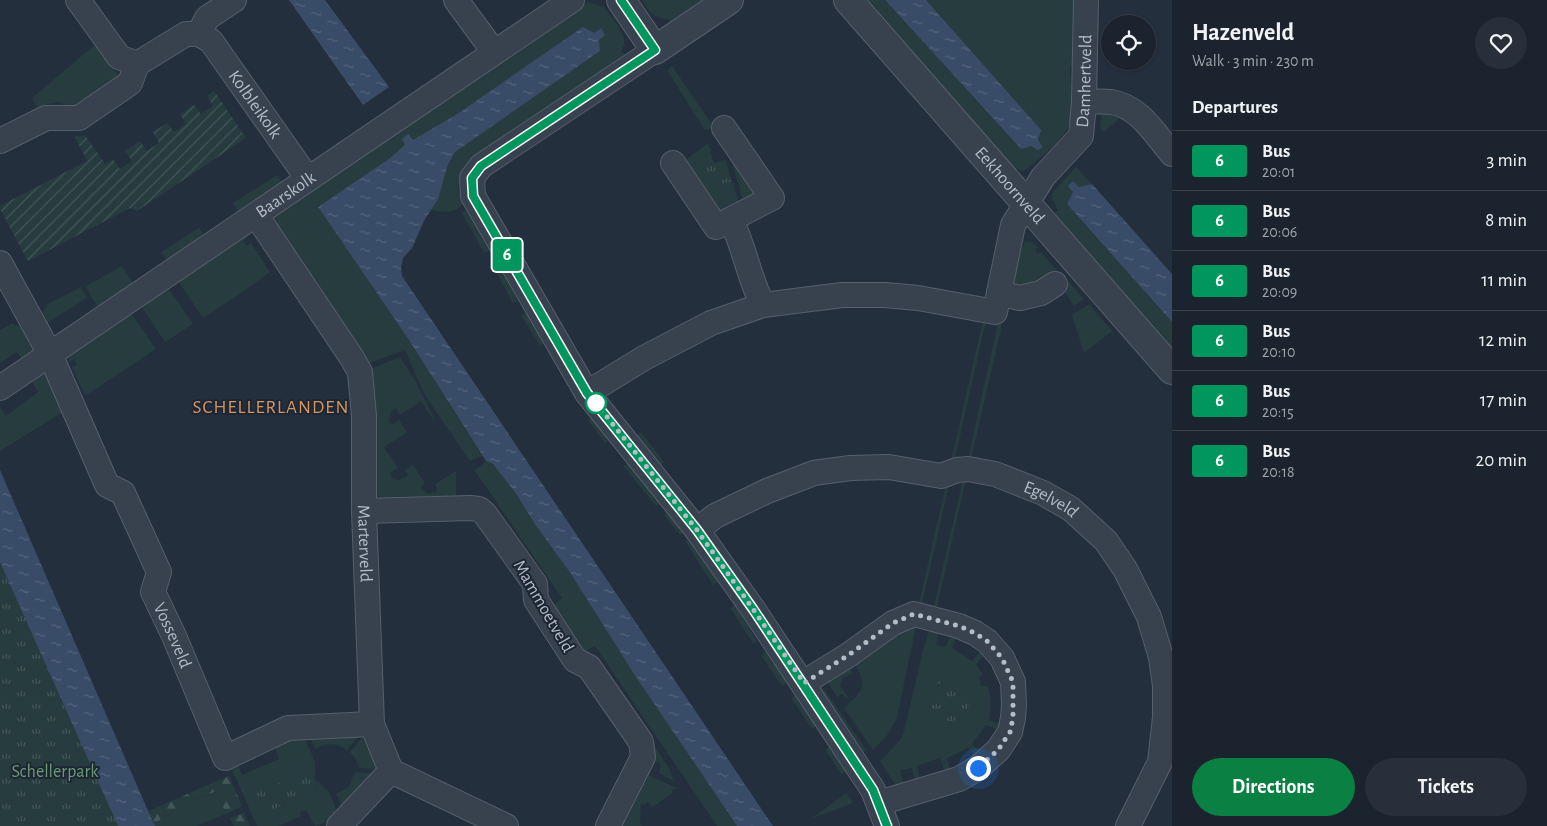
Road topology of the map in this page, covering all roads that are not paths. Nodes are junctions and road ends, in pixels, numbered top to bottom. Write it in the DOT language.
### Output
graph roads {
  1 [pos="78,0"];
  2 [pos="234,0"];
  3 [pos="456,0"];
  4 [pos="572,0"];
  5 [pos="621,0"];
  6 [pos="729,0"];
  7 [pos="848,0"];
  8 [pos="1086,0"];
  9 [pos="199,34"];
  10 [pos="655,50"];
  11 [pos="494,52"];
  12 [pos="137,64"];
  13 [pos="1084,102"];
  14 [pos="724,128"];
  15 [pos="0,141"];
  16 [pos="1172,154"];
  17 [pos="673,163"];
  18 [pos="308,179"];
  19 [pos="1026,202"];
  20 [pos="256,215"];
  21 [pos="731,220"];
  22 [pos="0,263"];
  23 [pos="1055,284"];
  24 [pos="997,303"];
  25 [pos="763,306"];
  26 [pos="50,354"];
  27 [pos="1172,370"];
  28 [pos="0,388"];
  29 [pos="587,393"];
  30 [pos="364,511"];
  31 [pos="697,530"];
  32 [pos="804,683"];
  33 [pos="372,724"];
  34 [pos="391,771"];
  35 [pos="879,803"];
  36 [pos="339,826"];
  37 [pos="506,826"];
  38 [pos="608,826"];
  39 [pos="887,826"];
  40 [pos="1128,826"];
  1 -- 12 [label="street"];
  2 -- 9 [label="street"];
  3 -- 11 [label="street"];
  4 -- 11 [label="street, Baarskolk"];
  5 -- 10 [label="street"];
  6 -- 10 [label="street"];
  7 -- 19 [label="street, Eekhoornveld"];
  8 -- 13 [label="street, Damhertveld"];
  9 -- 12 [label="street"];
  9 -- 18 [label="street, Kolbleikolk"];
  10 -- 29 [label="street"];
  11 -- 18 [label="street, Baarskolk"];
  12 -- 15 [label="street"];
  13 -- 16 [label="street"];
  13 -- 19 [label="street, Damhertveld"];
  14 -- 21 [label="street"];
  17 -- 21 [label="street"];
  18 -- 20 [label="street, Baarskolk"];
  19 -- 24 [label="street, Damhertveld"];
  19 -- 27 [label="street, Eekhoornveld"];
  20 -- 26 [label="street, Baarskolk"];
  20 -- 30 [label="street, Marterveld"];
  21 -- 25 [label="street"];
  22 -- 26 [label="street"];
  23 -- 24 [label="street"];
  24 -- 25 [label="street"];
  25 -- 29 [label="street"];
  26 -- 28 [label="street, Baarskolk"];
  26 -- 33 [label="street, Vosseveld"];
  29 -- 31 [label="street"];
  30 -- 33 [label="street, Marterveld"];
  30 -- 38 [label="street, Mammoetveld"];
  31 -- 32 [label="street"];
  31 -- 40 [label="street, Egelveld"];
  32 -- 35 [label="street"];
  32 -- 35 [label="street"];
  33 -- 34 [label="street, Marterveld"];
  34 -- 36 [label="street"];
  34 -- 37 [label="street"];
  35 -- 39 [label="street"];
}
